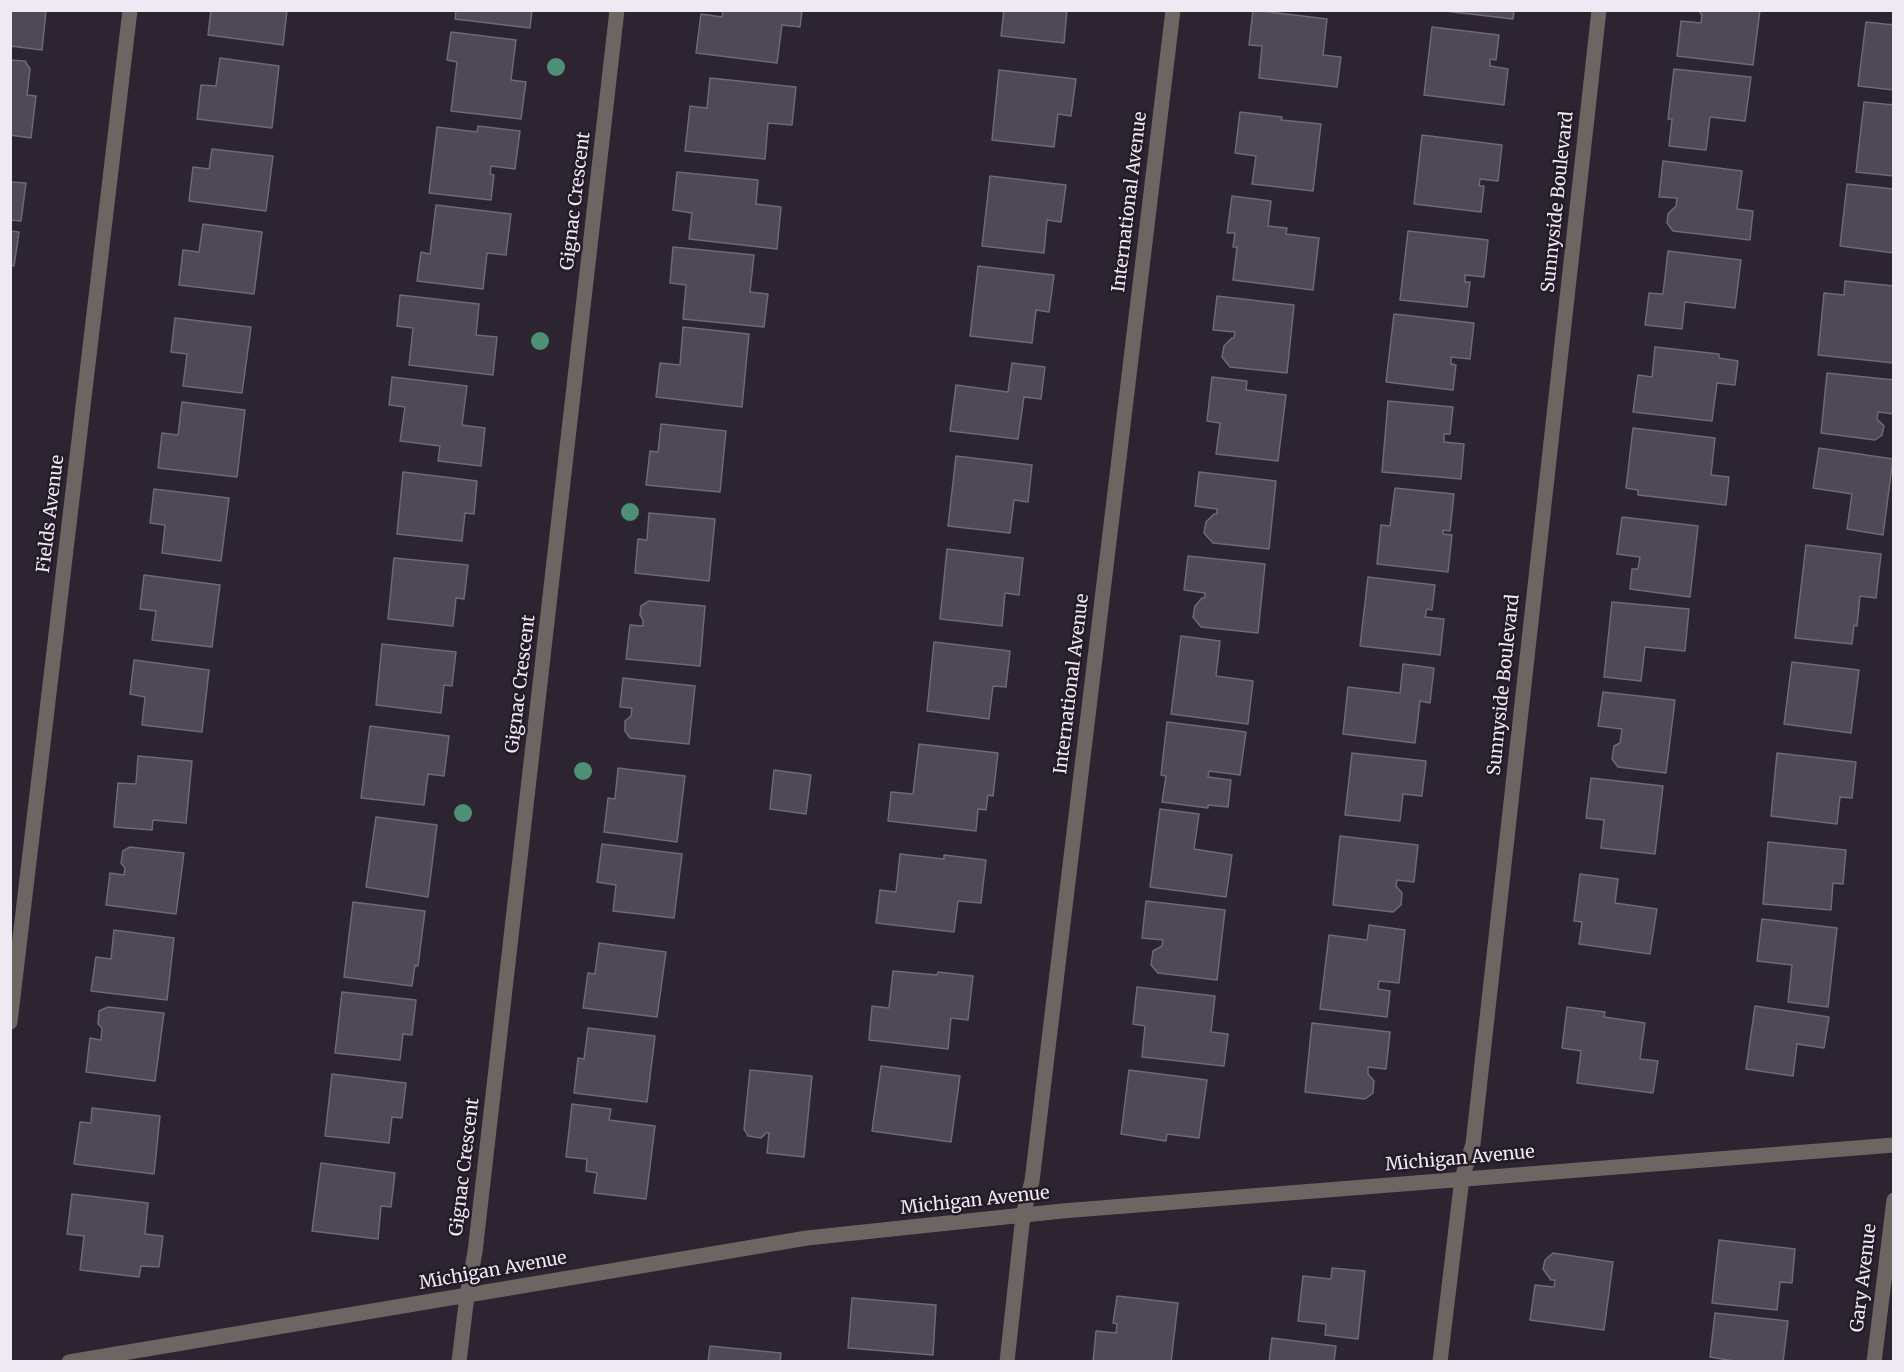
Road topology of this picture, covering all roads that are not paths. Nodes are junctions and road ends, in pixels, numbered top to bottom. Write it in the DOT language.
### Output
graph roads {
  1 [pos="130,10"];
  2 [pos="617,10"];
  3 [pos="1173,10"];
  4 [pos="1599,10"];
  5 [pos="10,1022"];
  6 [pos="1893,1145"];
  7 [pos="1462,1178"];
  8 [pos="1893,1200"];
  9 [pos="1023,1215"];
  10 [pos="467,1295"];
  11 [pos="69,1362"];
  12 [pos="459,1362"];
  13 [pos="1007,1362"];
  14 [pos="1440,1362"];
  15 [pos="1874,1362"];
  1 -- 5 [label="street, Fields Avenue"];
  2 -- 10 [label="street, Gignac Crescent"];
  3 -- 9 [label="street, International Avenue"];
  4 -- 7 [label="street, Sunnyside Boulevard"];
  6 -- 7 [label="street, Michigan Avenue"];
  7 -- 9 [label="street, Michigan Avenue"];
  7 -- 14 [label="street, Sunnyside Boulevard"];
  8 -- 15 [label="street, Gary Avenue"];
  9 -- 10 [label="street, Michigan Avenue"];
  9 -- 13 [label="street, International Avenue"];
  10 -- 11 [label="street, Michigan Avenue"];
  10 -- 12 [label="street, Gignac Crescent"];
}
